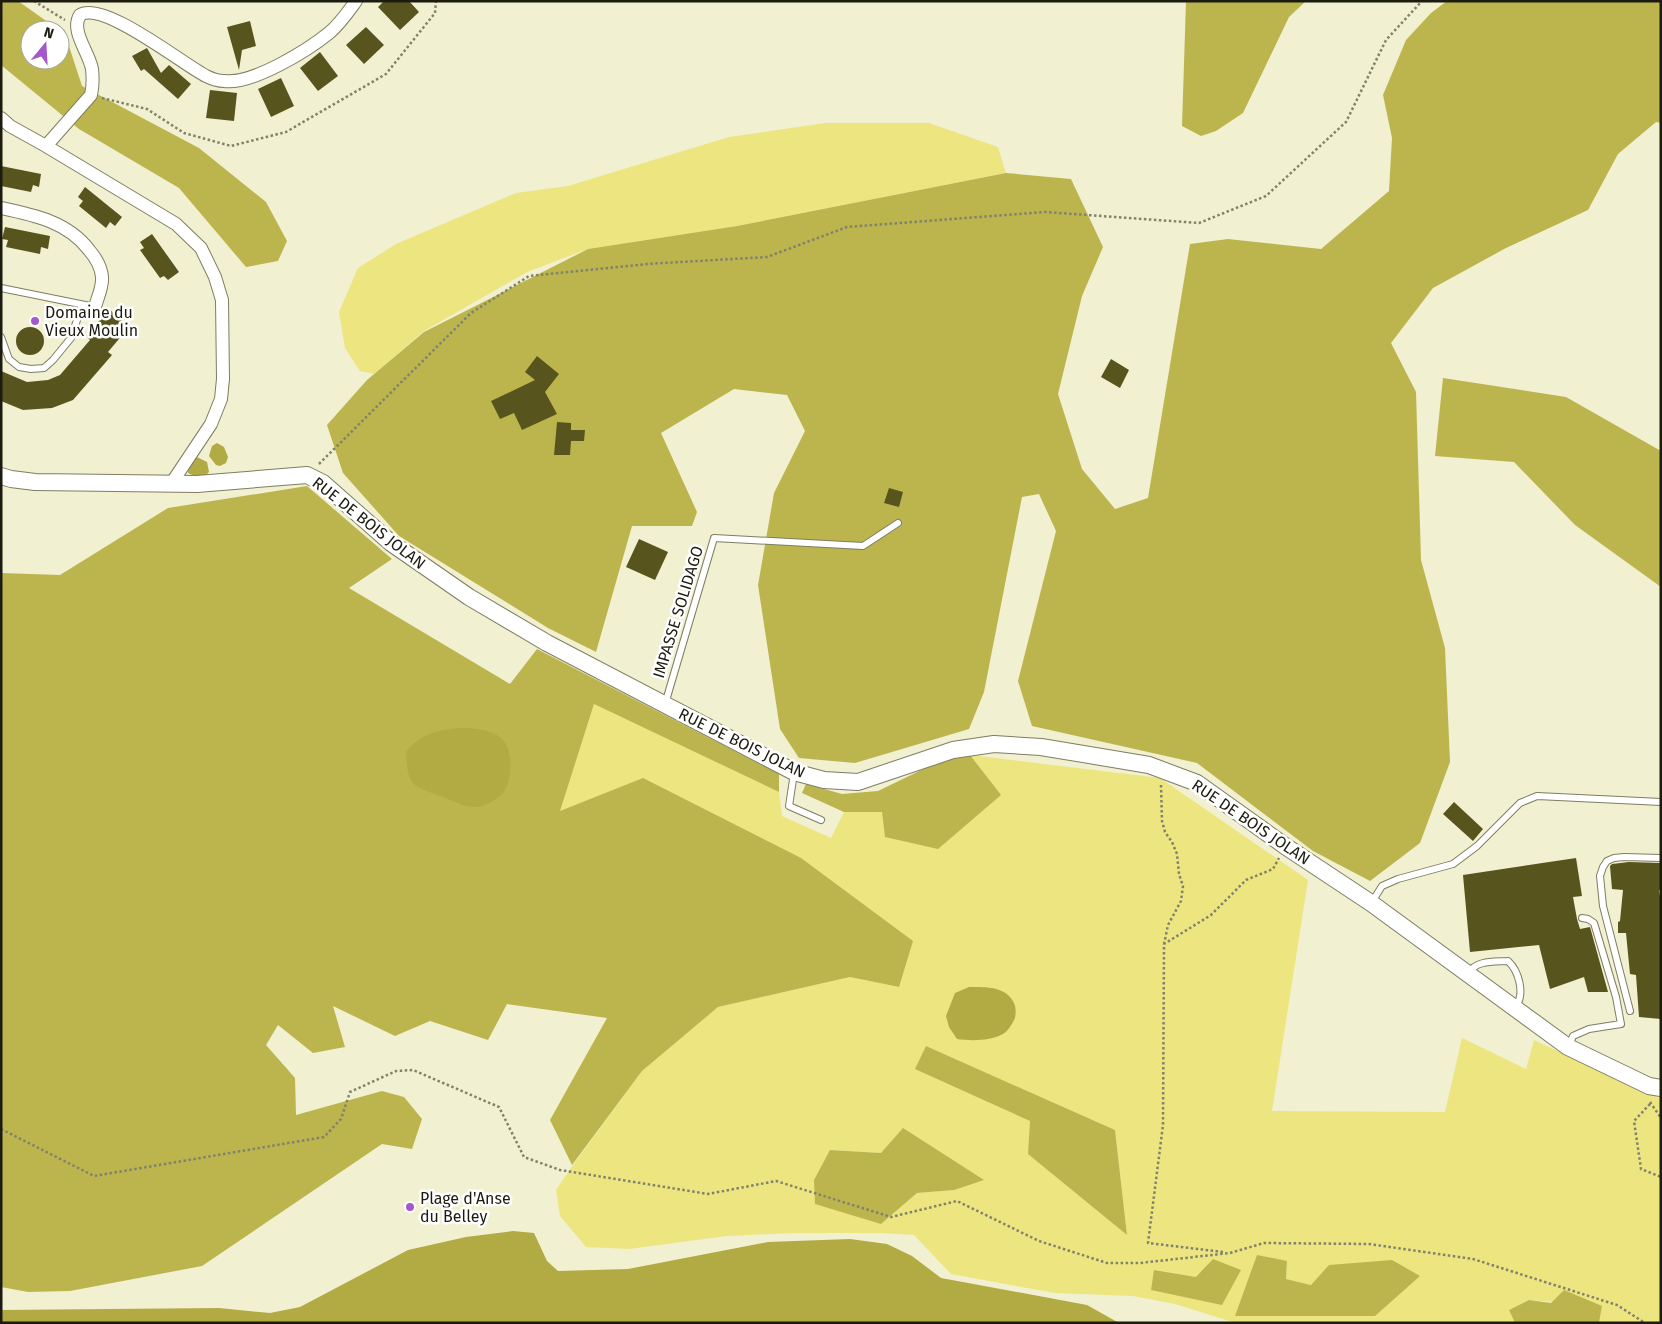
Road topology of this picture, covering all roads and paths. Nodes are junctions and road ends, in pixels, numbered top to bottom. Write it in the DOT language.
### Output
graph roads {
  1 [pos="34,1"];
  2 [pos="356,1"];
  3 [pos="436,1"];
  4 [pos="1422,1"];
  5 [pos="97,3"];
  6 [pos="77,28"];
  7 [pos="91,95"];
  8 [pos="1,118"];
  9 [pos="46,146"];
  10 [pos="1,208"];
  11 [pos="1,288"];
  12 [pos="82,305"];
  13 [pos="95,307"];
  14 [pos="1,337"];
  15 [pos="307,475"];
  16 [pos="1,476"];
  17 [pos="171,484"];
  18 [pos="898,523"];
  19 [pos="664,705"];
  20 [pos="1160,768"];
  21 [pos="794,772"];
  22 [pos="1661,802"];
  23 [pos="821,820"];
  24 [pos="1285,846"];
  25 [pos="1661,858"];
  26 [pos="1371,903"];
  27 [pos="1582,918"];
  28 [pos="1164,944"];
  29 [pos="1468,973"];
  30 [pos="1515,1008"];
  31 [pos="1630,1011"];
  32 [pos="1568,1047"];
  33 [pos="1661,1088"];
  34 [pos="1650,1104"];
  35 [pos="1,1129"];
  36 [pos="1661,1176"];
  37 [pos="1230,1253"];
  38 [pos="1645,1323"];
  1 -- 6 [label="path"];
  2 -- 5 [label="street"];
  3 -- 7 [label="path"];
  4 -- 15 [label="path"];
  5 -- 6 [label="street"];
  6 -- 7 [label="street"];
  7 -- 9 [label="street"];
  8 -- 9 [label="street"];
  9 -- 17 [label="street"];
  10 -- 13 [label="street"];
  11 -- 12 [label="lane"];
  12 -- 13 [label="lane"];
  12 -- 14 [label="lane"];
  15 -- 17 [label="street, RUE DE BOIS JOLAN"];
  15 -- 19 [label="street, RUE DE BOIS JOLAN"];
  16 -- 17 [label="street, RUE DE BOIS JOLAN"];
  18 -- 19 [label="lane, IMPASSE SOLIDAGO"];
  19 -- 21 [label="street, RUE DE BOIS JOLAN"];
  20 -- 21 [label="street, RUE DE BOIS JOLAN"];
  20 -- 24 [label="street, RUE DE BOIS JOLAN"];
  20 -- 28 [label="path"];
  21 -- 23 [label="lane"];
  22 -- 26 [label="lane"];
  24 -- 26 [label="street, RUE DE BOIS JOLAN"];
  24 -- 28 [label="path"];
  25 -- 31 [label="lane"];
  26 -- 29 [label="street, RUE DE BOIS JOLAN"];
  27 -- 32 [label="lane"];
  28 -- 37 [label="path"];
  29 -- 30 [label="street, RUE DE BOIS JOLAN"];
  29 -- 30 [label="lane"];
  30 -- 32 [label="street, RUE DE BOIS JOLAN"];
  32 -- 33 [label="street, RUE DE BOIS JOLAN"];
  34 -- 36 [label="path"];
  35 -- 37 [label="path"];
  37 -- 38 [label="path"];
}
